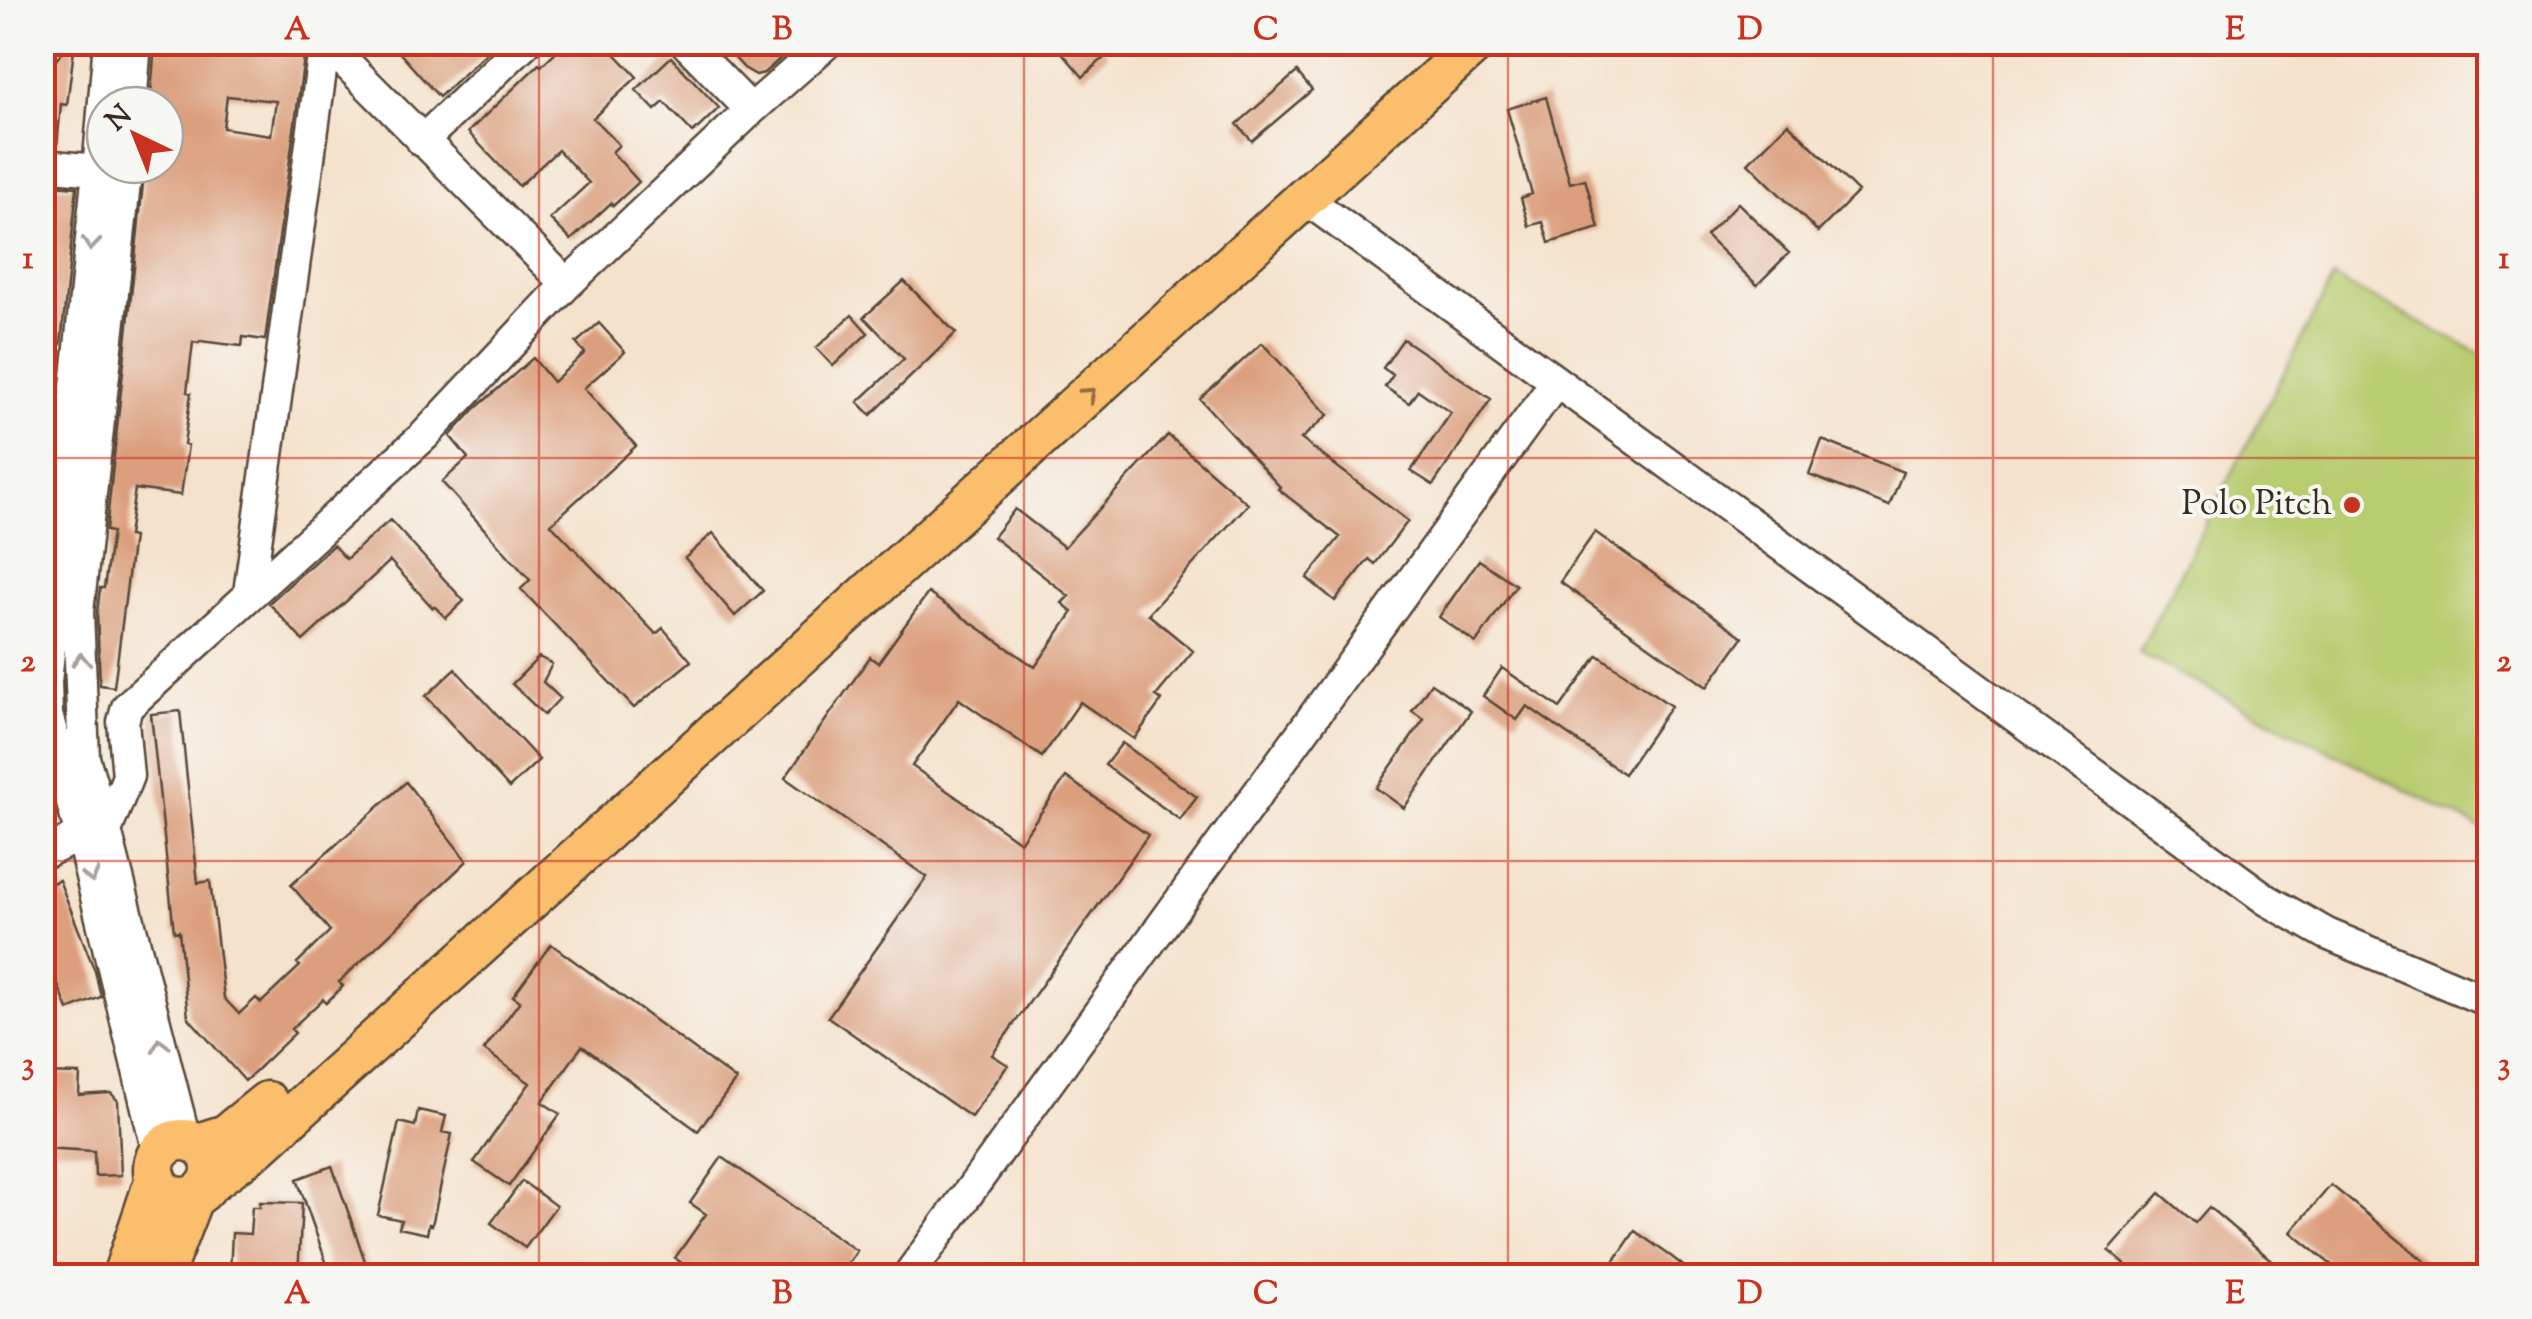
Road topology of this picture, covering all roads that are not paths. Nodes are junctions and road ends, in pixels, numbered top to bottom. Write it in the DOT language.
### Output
graph roads {
  1 [pos="109,42"];
  2 [pos="136,42"];
  3 [pos="325,42"];
  4 [pos="526,42"];
  5 [pos="685,42"];
  6 [pos="828,42"];
  7 [pos="1437,42"];
  8 [pos="1477,42"];
  9 [pos="110,85"];
  10 [pos="133,85"];
  11 [pos="751,110"];
  12 [pos="422,141"];
  13 [pos="42,166"];
  14 [pos="85,167"];
  15 [pos="111,185"];
  16 [pos="112,185"];
  17 [pos="1306,199"];
  18 [pos="567,284"];
  19 [pos="1556,382"];
  20 [pos="249,593"];
  21 [pos="45,715"];
  22 [pos="84,716"];
  23 [pos="93,833"];
  24 [pos="42,854"];
  25 [pos="2490,1002"];
  26 [pos="174,1153"];
  27 [pos="201,1190"];
  28 [pos="124,1276"];
  29 [pos="162,1276"];
  30 [pos="908,1276"];
  1 -- 9 [label="street"];
  2 -- 10 [label="street"];
  3 -- 12 [label="street"];
  3 -- 20 [label="street"];
  4 -- 12 [label="street"];
  5 -- 11 [label="street"];
  6 -- 11 [label="street"];
  7 -- 26 [label="main road"];
  8 -- 17 [label="main road"];
  11 -- 18 [label="street"];
  12 -- 18 [label="street"];
  13 -- 14 [label="street"];
  15 -- 21 [label="street, one-way"];
  22 -- 16 [label="street, one-way"];
  17 -- 19 [label="street"];
  27 -- 17 [label="main road, one-way"];
  18 -- 20 [label="street"];
  19 -- 25 [label="street"];
  19 -- 30 [label="street"];
  20 -- 23 [label="street"];
  21 -- 22 [label="street"];
  21 -- 23 [label="street"];
  22 -- 23 [label="street"];
  23 -- 24 [label="street"];
  23 -- 26 [label="street"];
  26 -- 27 [label="main road"];
  26 -- 27 [label="main road"];
  26 -- 28 [label="main road"];
  27 -- 29 [label="main road"];
}
